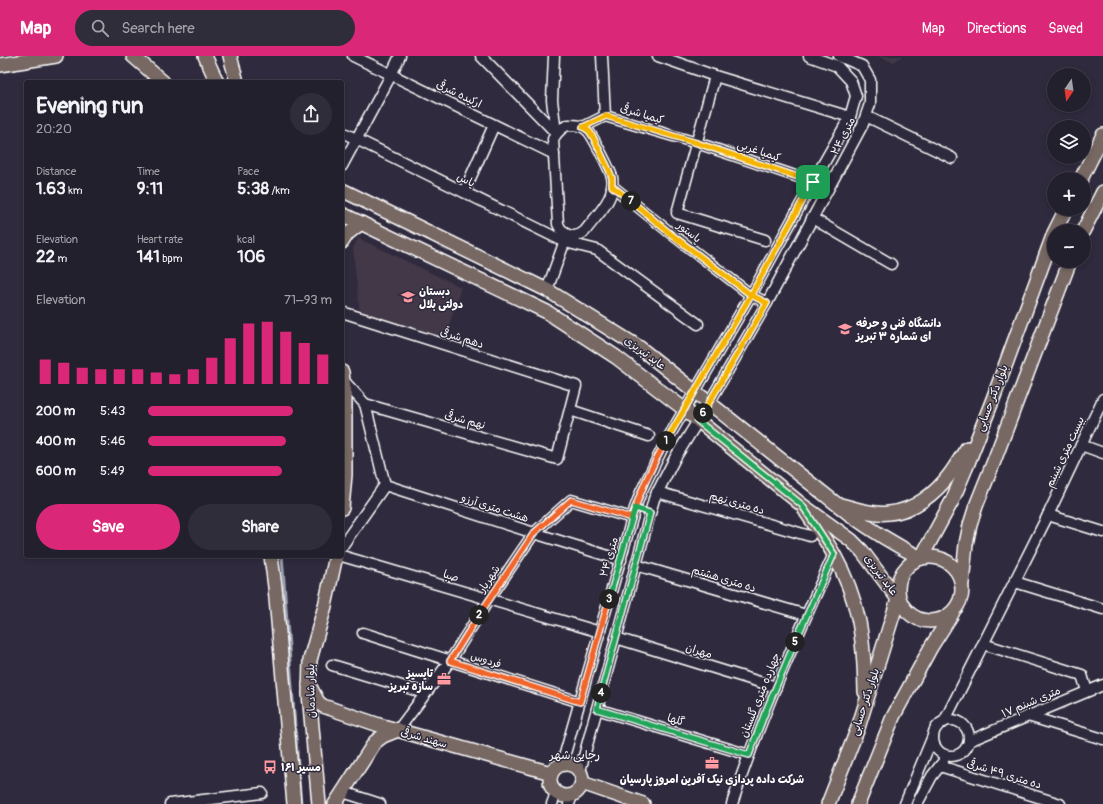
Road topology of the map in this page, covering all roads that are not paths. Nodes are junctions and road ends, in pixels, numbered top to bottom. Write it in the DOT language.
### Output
graph roads {
  1 [pos="56,56"];
  2 [pos="133,56"];
  3 [pos="205,56"];
  4 [pos="230,56"];
  5 [pos="353,56"];
  6 [pos="400,56"];
  7 [pos="481,56"];
  8 [pos="554,56"];
  9 [pos="602,56"];
  10 [pos="658,56"];
  11 [pos="809,56"];
  12 [pos="839,56"];
  13 [pos="0,65"];
  14 [pos="391,75"];
  15 [pos="715,76"];
  16 [pos="161,80"];
  17 [pos="216,80"];
  18 [pos="236,80"];
  19 [pos="606,116"];
  20 [pos="866,116"];
  21 [pos="850,117"];
  22 [pos="494,125"];
  23 [pos="583,127"];
  24 [pos="344,133"];
  25 [pos="556,133"];
  26 [pos="1103,135"];
  27 [pos="356,139"];
  28 [pos="697,143"];
  29 [pos="554,154"];
  30 [pos="952,158"];
  31 [pos="344,162"];
  32 [pos="1084,172"];
  33 [pos="813,182"];
  34 [pos="612,186"];
  35 [pos="344,191"];
  36 [pos="464,192"];
  37 [pos="1103,192"];
  38 [pos="344,215"];
  39 [pos="812,218"];
  40 [pos="361,223"];
  41 [pos="1087,224"];
  42 [pos="566,238"];
  43 [pos="344,239"];
  44 [pos="764,240"];
  45 [pos="1047,254"];
  46 [pos="890,264"];
  47 [pos="1067,268"];
  48 [pos="548,290"];
  49 [pos="751,295"];
  50 [pos="767,303"];
  51 [pos="344,313"];
  52 [pos="698,324"];
  53 [pos="344,377"];
  54 [pos="344,383"];
  55 [pos="695,391"];
  56 [pos="1103,399"];
  57 [pos="709,403"];
  58 [pos="365,404"];
  59 [pos="684,409"];
  60 [pos="570,410"];
  61 [pos="698,421"];
  62 [pos="980,429"];
  63 [pos="649,436"];
  64 [pos="1081,445"];
  65 [pos="1103,453"];
  66 [pos="385,485"];
  67 [pos="344,486"];
  68 [pos="657,492"];
  69 [pos="834,503"];
  70 [pos="802,505"];
  71 [pos="634,513"];
  72 [pos="650,513"];
  73 [pos="1048,515"];
  74 [pos="1103,532"];
  75 [pos="534,533"];
  76 [pos="810,536"];
  77 [pos="344,543"];
  78 [pos="834,554"];
  79 [pos="344,557"];
  80 [pos="271,558"];
  81 [pos="336,558"];
  82 [pos="921,558"];
  83 [pos="621,560"];
  84 [pos="636,565"];
  85 [pos="1015,582"];
  86 [pos="962,583"];
  87 [pos="489,599"];
  88 [pos="898,599"];
  89 [pos="1103,609"];
  90 [pos="952,614"];
  91 [pos="806,616"];
  92 [pos="600,632"];
  93 [pos="363,633"];
  94 [pos="616,638"];
  95 [pos="983,644"];
  96 [pos="450,661"];
  97 [pos="332,665"];
  98 [pos="309,685"];
  99 [pos="1103,685"];
  100 [pos="776,687"];
  101 [pos="1087,691"];
  102 [pos="425,693"];
  103 [pos="866,701"];
  104 [pos="580,702"];
  105 [pos="597,709"];
  106 [pos="1028,716"];
  107 [pos="944,722"];
  108 [pos="398,730"];
  109 [pos="933,736"];
  110 [pos="1103,739"];
  111 [pos="969,741"];
  112 [pos="749,755"];
  113 [pos="949,756"];
  114 [pos="562,764"];
  115 [pos="940,766"];
  116 [pos="580,770"];
  117 [pos="551,773"];
  118 [pos="582,783"];
  119 [pos="343,792"];
  120 [pos="262,793"];
  121 [pos="554,798"];
  122 [pos="570,800"];
  123 [pos="170,804"];
  124 [pos="294,804"];
  125 [pos="319,804"];
  126 [pos="335,804"];
  127 [pos="380,804"];
  128 [pos="643,804"];
  129 [pos="732,804"];
  130 [pos="828,804"];
  131 [pos="858,804"];
  132 [pos="905,804"];
  133 [pos="917,804"];
  134 [pos="1060,804"];
  1 -- 13 [label="main road"];
  2 -- 16 [label="main road"];
  3 -- 17 [label="main road"];
  4 -- 18 [label="main road"];
  5 -- 14 [label="street, ارکیده شرقی"];
  6 -- 14 [label="street"];
  7 -- 25 [label="street"];
  8 -- 25 [label="street"];
  9 -- 19 [label="street"];
  10 -- 15 [label="street"];
  11 -- 21 [label="street, ۲۴ متری"];
  12 -- 20 [label="street, ۲۴ متری"];
  14 -- 22 [label="street, ارکیده شرقی"];
  14 -- 27 [label="street"];
  15 -- 21 [label="street"];
  15 -- 28 [label="street"];
  19 -- 23 [label="street, کیمیا شرقی"];
  19 -- 28 [label="street, کیمیا شرقی"];
  20 -- 30 [label="street"];
  20 -- 39 [label="street, ۲۴ متری"];
  21 -- 33 [label="street, ۲۴ متری"];
  22 -- 29 [label="street, ارکیده شرقی"];
  22 -- 36 [label="street"];
  23 -- 25 [label="street"];
  23 -- 34 [label="street"];
  24 -- 27 [label="street, یاس"];
  25 -- 29 [label="street"];
  26 -- 32 [label="main road"];
  27 -- 31 [label="street"];
  27 -- 36 [label="street, یاس"];
  28 -- 33 [label="street, کیمیا غربی"];
  28 -- 44 [label="street"];
  29 -- 42 [label="street"];
  33 -- 49 [label="street, ۲۴ متری"];
  34 -- 42 [label="street"];
  34 -- 49 [label="street, پاستور"];
  35 -- 48 [label="main road, عابد تبریزی"];
  36 -- 42 [label="street, یاس"];
  37 -- 41 [label="main road"];
  38 -- 40 [label="main road, عابد تبریزی"];
  39 -- 46 [label="street"];
  39 -- 50 [label="street, ۲۴ متری"];
  40 -- 43 [label="main road"];
  40 -- 59 [label="main road, عابد تبریزی"];
  42 -- 48 [label="street"];
  42 -- 52 [label="street, یاس"];
  45 -- 62 [label="main road, بلوار دکتر حسابی"];
  47 -- 86 [label="main road"];
  48 -- 55 [label="main road, عابد تبریزی"];
  49 -- 50 [label="street, پاستور"];
  49 -- 55 [label="street, ۲۴ متری"];
  50 -- 57 [label="street, ۲۴ متری"];
  51 -- 60 [label="street, دهم شرقی"];
  53 -- 58 [label="street"];
  54 -- 67 [label="main road"];
  55 -- 57 [label="main road, عابد تبریزی"];
  55 -- 59 [label="street, ۲۴ متری"];
  56 -- 64 [label="street, بیست متری شبنم"];
  57 -- 61 [label="street, ۲۴ متری"];
  57 -- 69 [label="main road, عابد تبریزی"];
  58 -- 60 [label="street, نهم شرقی"];
  58 -- 66 [label="street"];
  59 -- 61 [label="main road, عابد تبریزی"];
  59 -- 71 [label="street, ۲۴ متری"];
  60 -- 63 [label="street"];
  61 -- 68 [label="street"];
  61 -- 70 [label="main road, عابد تبریزی"];
  62 -- 69 [label="main road"];
  62 -- 82 [label="main road, بلوار دکتر حسابی"];
  64 -- 65 [label="street"];
  64 -- 73 [label="street, بیست متری شبنم"];
  66 -- 75 [label="street, هشت متری آرزو"];
  66 -- 77 [label="street"];
  68 -- 72 [label="street"];
  68 -- 76 [label="street, ده متری نهم"];
  69 -- 82 [label="main road, عابد تبریزی"];
  70 -- 78 [label="main road"];
  70 -- 88 [label="main road, عابد تبریزی"];
  71 -- 72 [label="street"];
  71 -- 75 [label="street, شهریار"];
  71 -- 83 [label="street, ۲۴ متری"];
  72 -- 84 [label="street"];
  73 -- 74 [label="street"];
  73 -- 85 [label="street, بیست متری شبنم"];
  75 -- 83 [label="street, هشت متری آرزو"];
  75 -- 87 [label="street, شهریار"];
  78 -- 91 [label="street, چهارده متری گلستان"];
  78 -- 103 [label="main road"];
  79 -- 87 [label="street, صبا"];
  80 -- 124 [label="main road"];
  81 -- 98 [label="main road, بلوار شادمان"];
  82 -- 86 [label="main road"];
  82 -- 88 [label="main road"];
  83 -- 92 [label="street, ۲۴ متری"];
  84 -- 91 [label="street, ده متری هشتم"];
  84 -- 94 [label="street"];
  85 -- 89 [label="street"];
  85 -- 95 [label="street, بیست متری شبنم"];
  86 -- 90 [label="main road"];
  87 -- 92 [label="street, صبا"];
  87 -- 96 [label="street, شهریار"];
  88 -- 90 [label="main road"];
  88 -- 103 [label="main road, بلوار دکتر حسابی"];
  90 -- 131 [label="main road"];
  91 -- 100 [label="street, چهارده متری گلستان"];
  92 -- 104 [label="street, ۲۴ متری"];
  93 -- 96 [label="street, فردوس"];
  94 -- 100 [label="street, مهران"];
  94 -- 105 [label="street"];
  95 -- 101 [label="street"];
  95 -- 107 [label="street, بیست متری شبنم"];
  96 -- 102 [label="street, شهریار"];
  96 -- 104 [label="street, فردوس"];
  97 -- 102 [label="street"];
  98 -- 108 [label="main road, سهند شرقی"];
  98 -- 125 [label="main road, بلوار شادمان"];
  99 -- 101 [label="street, ۱۷ متری شبنم"];
  100 -- 112 [label="street, چهارده متری گلستان"];
  101 -- 106 [label="street, ۱۷ متری شبنم"];
  102 -- 108 [label="street, شهریار"];
  103 -- 130 [label="main road, بلوار دکتر حسابی"];
  104 -- 114 [label="street, ۲۴ متری"];
  105 -- 112 [label="street, گلها"];
  105 -- 116 [label="street"];
  106 -- 110 [label="street"];
  106 -- 111 [label="street, ۱۷ متری شبنم"];
  107 -- 109 [label="street"];
  107 -- 111 [label="street"];
  108 -- 117 [label="main road, سهند شرقی"];
  108 -- 119 [label="main road"];
  109 -- 113 [label="street"];
  109 -- 132 [label="street"];
  111 -- 113 [label="street"];
  112 -- 129 [label="street, چهارده متری گلستان"];
  113 -- 115 [label="street"];
  114 -- 116 [label="main road"];
  114 -- 117 [label="main road"];
  115 -- 133 [label="street"];
  115 -- 134 [label="street, ده متری ۴۹ شرقی"];
  116 -- 118 [label="main road"];
  117 -- 121 [label="main road"];
  118 -- 122 [label="main road"];
  118 -- 128 [label="main road"];
  119 -- 126 [label="main road"];
  119 -- 127 [label="street"];
  120 -- 123 [label="street"];
  121 -- 122 [label="main road"];
}
